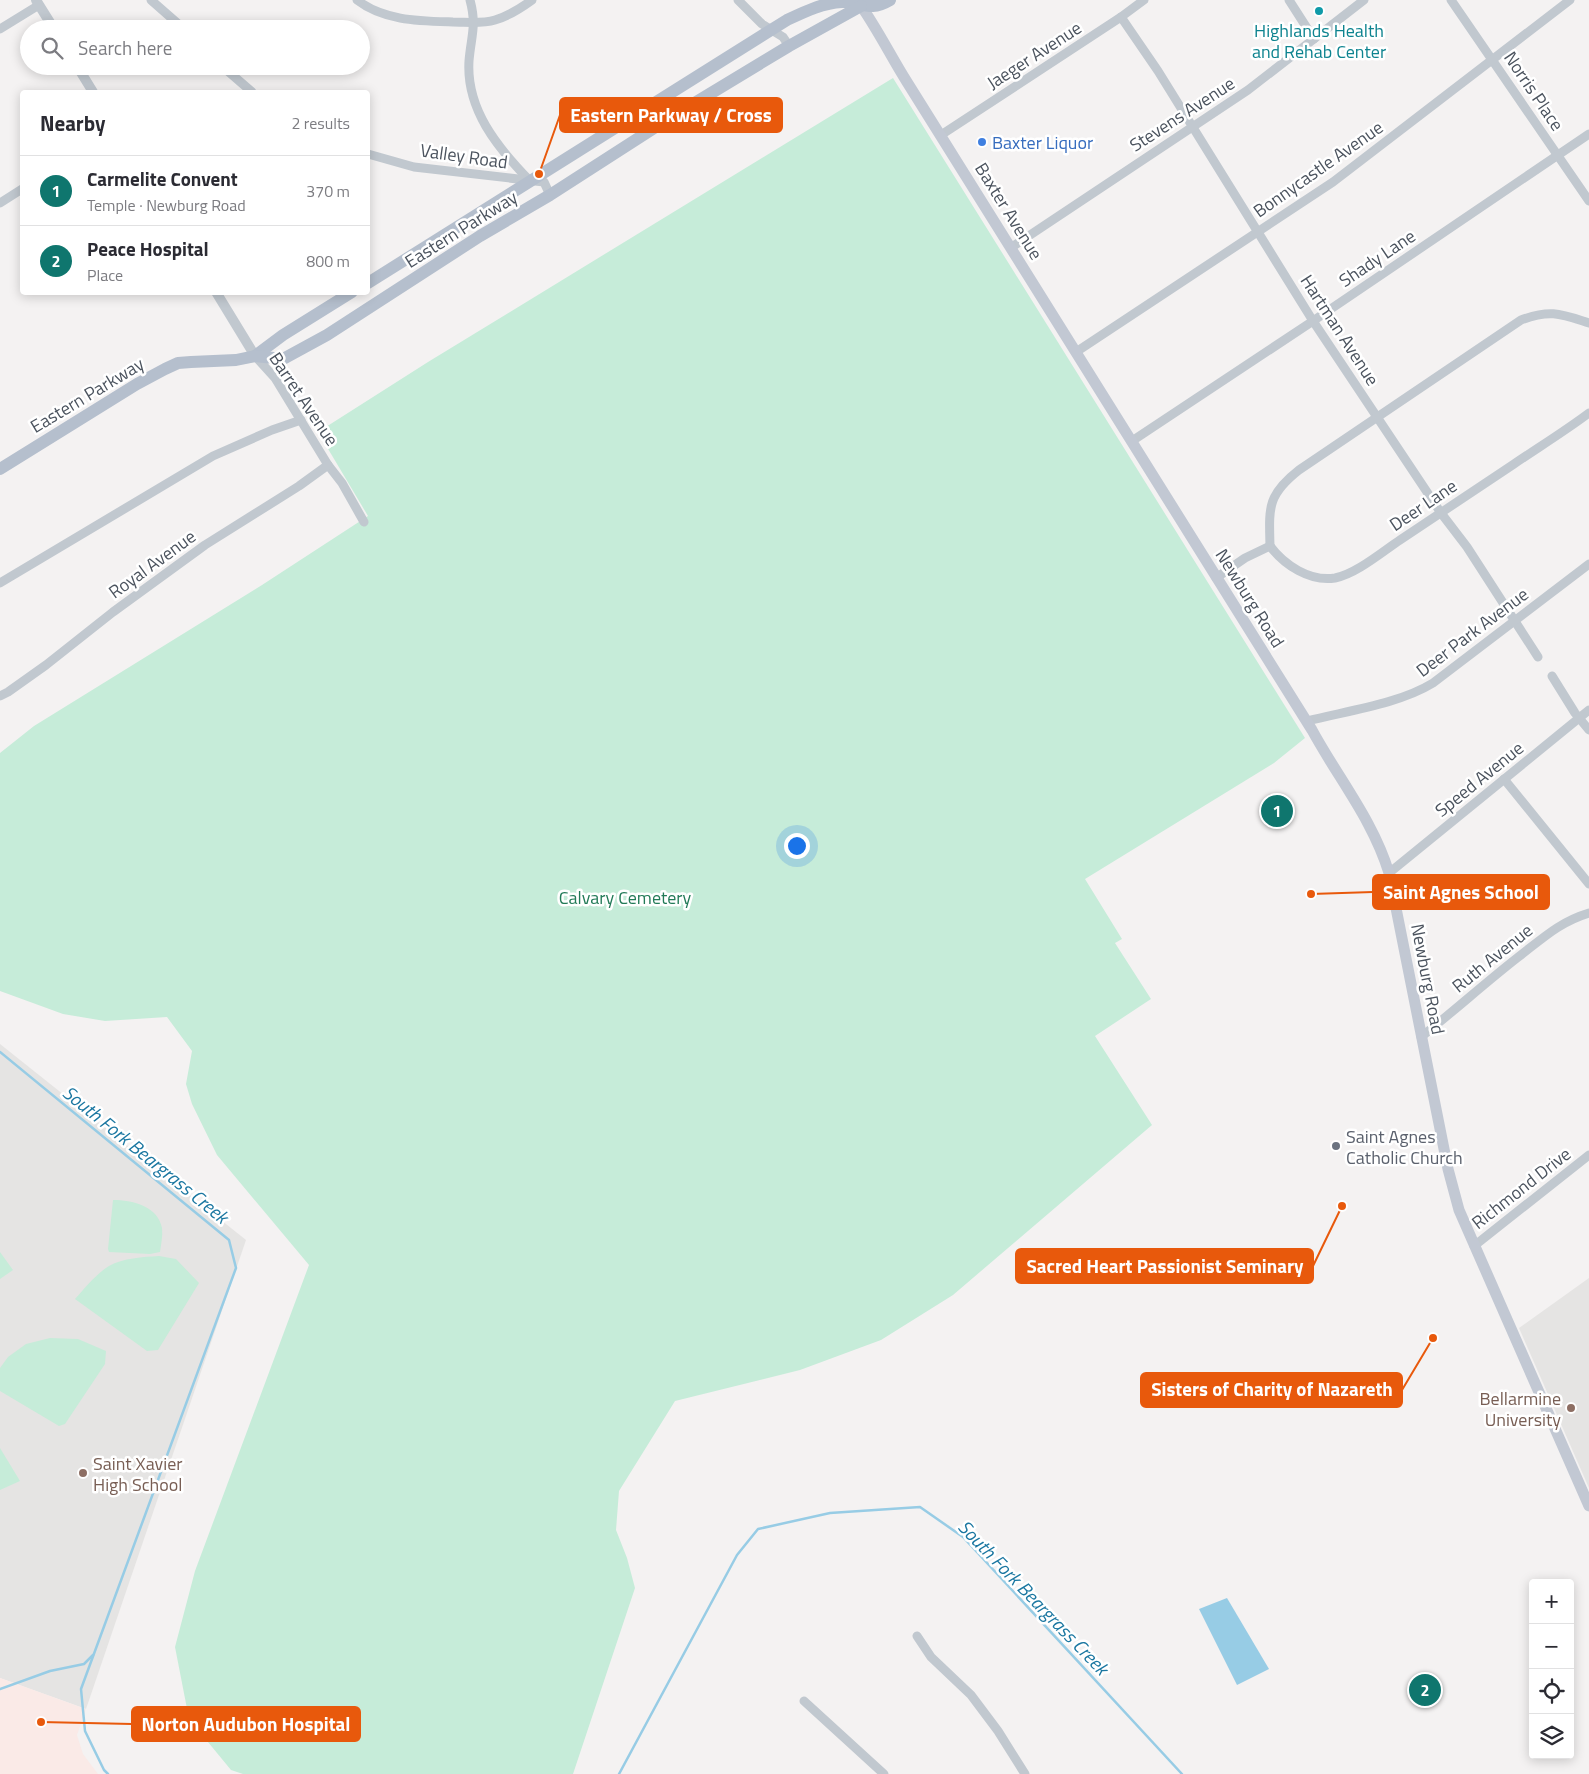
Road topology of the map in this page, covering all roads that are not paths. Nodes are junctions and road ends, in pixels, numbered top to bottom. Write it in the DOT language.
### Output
graph roads {
  1 [pos="151,0"];
  2 [pos="356,0"];
  3 [pos="470,0"];
  4 [pos="532,0"];
  5 [pos="738,0"];
  6 [pos="890,0"];
  7 [pos="1144,0"];
  8 [pos="1289,0"];
  9 [pos="1364,0"];
  10 [pos="1451,0"];
  11 [pos="1570,0"];
  12 [pos="38,2"];
  13 [pos="859,3"];
  14 [pos="1121,17"];
  15 [pos="49,20"];
  16 [pos="174,20"];
  17 [pos="474,22"];
  18 [pos="0,29"];
  19 [pos="771,30"];
  20 [pos="1314,39"];
  21 [pos="789,46"];
  22 [pos="1493,60"];
  23 [pos="83,75"];
  24 [pos="232,75"];
  25 [pos="92,90"];
  26 [pos="250,90"];
  27 [pos="1192,126"];
  28 [pos="1589,134"];
  29 [pos="941,135"];
  30 [pos="1557,154"];
  31 [pos="370,155"];
  32 [pos="529,180"];
  33 [pos="20,190"];
  34 [pos="550,195"];
  35 [pos="1589,201"];
  36 [pos="0,203"];
  37 [pos="1258,232"];
  38 [pos="1012,247"];
  39 [pos="370,282"];
  40 [pos="218,295"];
  41 [pos="347,295"];
  42 [pos="1314,322"];
  43 [pos="1589,324"];
  44 [pos="1076,352"];
  45 [pos="255,356"];
  46 [pos="1589,413"];
  47 [pos="1378,418"];
  48 [pos="301,420"];
  49 [pos="1132,441"];
  50 [pos="328,465"];
  51 [pos="0,469"];
  52 [pos="1441,513"];
  53 [pos="364,522"];
  54 [pos="1270,546"];
  55 [pos="1589,564"];
  56 [pos="1216,578"];
  57 [pos="0,583"];
  58 [pos="1514,621"];
  59 [pos="1538,657"];
  60 [pos="1552,676"];
  61 [pos="0,696"];
  62 [pos="1589,710"];
  63 [pos="1580,718"];
  64 [pos="1307,721"];
  65 [pos="1589,730"];
  66 [pos="1504,780"];
  67 [pos="1389,873"];
  68 [pos="1589,884"];
  69 [pos="1589,913"];
  70 [pos="1422,1037"];
  71 [pos="1589,1155"];
  72 [pos="1474,1246"];
  73 [pos="1589,1506"];
  74 [pos="916,1636"];
  75 [pos="804,1701"];
  76 [pos="884,1774"];
  77 [pos="1025,1774"];
  1 -- 16 [label="street"];
  2 -- 17 [label="street"];
  3 -- 17 [label="street"];
  4 -- 17 [label="street"];
  5 -- 19 [label="street"];
  6 -- 13 [label="main road, Eastern Parkway"];
  7 -- 14 [label="street, Jaeger Avenue"];
  8 -- 20 [label="street"];
  9 -- 20 [label="street, Stevens Avenue"];
  10 -- 22 [label="street, Norris Place"];
  11 -- 22 [label="street, Bonnycastle Avenue"];
  12 -- 15 [label="street"];
  12 -- 18 [label="street"];
  13 -- 19 [label="main road, Eastern Parkway"];
  13 -- 21 [label="main road, Eastern Parkway"];
  13 -- 29 [label="main road, Baxter Avenue"];
  14 -- 27 [label="street, Hartman Avenue"];
  14 -- 29 [label="street, Jaeger Avenue"];
  17 -- 32 [label="street"];
  19 -- 21 [label="street"];
  19 -- 32 [label="main road, Eastern Parkway"];
  20 -- 27 [label="street, Stevens Avenue"];
  21 -- 34 [label="main road, Eastern Parkway"];
  22 -- 30 [label="street, Norris Place"];
  22 -- 37 [label="street, Bonnycastle Avenue"];
  23 -- 25 [label="street"];
  24 -- 26 [label="street"];
  27 -- 37 [label="street, Hartman Avenue"];
  27 -- 38 [label="street, Stevens Avenue"];
  28 -- 30 [label="street, Shady Lane"];
  29 -- 38 [label="main road, Baxter Avenue"];
  30 -- 35 [label="street, Norris Place"];
  30 -- 42 [label="street, Shady Lane"];
  31 -- 32 [label="street, Valley Road"];
  32 -- 34 [label="street, Valley Road"];
  32 -- 39 [label="main road, Eastern Parkway"];
  33 -- 36 [label="street"];
  34 -- 45 [label="main road, Eastern Parkway"];
  37 -- 42 [label="street, Hartman Avenue"];
  37 -- 44 [label="street, Bonnycastle Avenue"];
  38 -- 44 [label="main road, Baxter Avenue"];
  40 -- 45 [label="street, Barret Avenue"];
  41 -- 45 [label="main road, Eastern Parkway"];
  42 -- 47 [label="street, Hartman Avenue"];
  42 -- 49 [label="street, Shady Lane"];
  43 -- 47 [label="street"];
  44 -- 49 [label="main road, Baxter Avenue"];
  45 -- 48 [label="street, Barret Avenue"];
  45 -- 51 [label="main road, Eastern Parkway"];
  46 -- 52 [label="street, Deer Lane"];
  47 -- 52 [label="street, Hartman Avenue"];
  47 -- 54 [label="street"];
  48 -- 50 [label="street, Barret Avenue"];
  48 -- 57 [label="street"];
  49 -- 56 [label="main road, Newburg Road"];
  50 -- 53 [label="street, Barret Avenue"];
  50 -- 61 [label="street, Royal Avenue"];
  52 -- 54 [label="street, Deer Lane"];
  52 -- 58 [label="street, Hartman Avenue"];
  54 -- 56 [label="street"];
  55 -- 58 [label="street, Deer Park Avenue"];
  56 -- 64 [label="main road, Newburg Road"];
  58 -- 59 [label="street, Hartman Avenue"];
  58 -- 64 [label="street, Deer Park Avenue"];
  60 -- 63 [label="street"];
  62 -- 63 [label="street, Speed Avenue"];
  63 -- 65 [label="street"];
  63 -- 66 [label="street, Speed Avenue"];
  64 -- 67 [label="main road, Newburg Road"];
  66 -- 67 [label="street, Speed Avenue"];
  66 -- 68 [label="street"];
  67 -- 70 [label="main road, Newburg Road"];
  69 -- 70 [label="street, Ruth Avenue"];
  70 -- 72 [label="main road, Newburg Road"];
  71 -- 72 [label="street, Richmond Drive"];
  72 -- 73 [label="main road, Newburg Road"];
  74 -- 77 [label="street"];
  75 -- 76 [label="street"];
}
